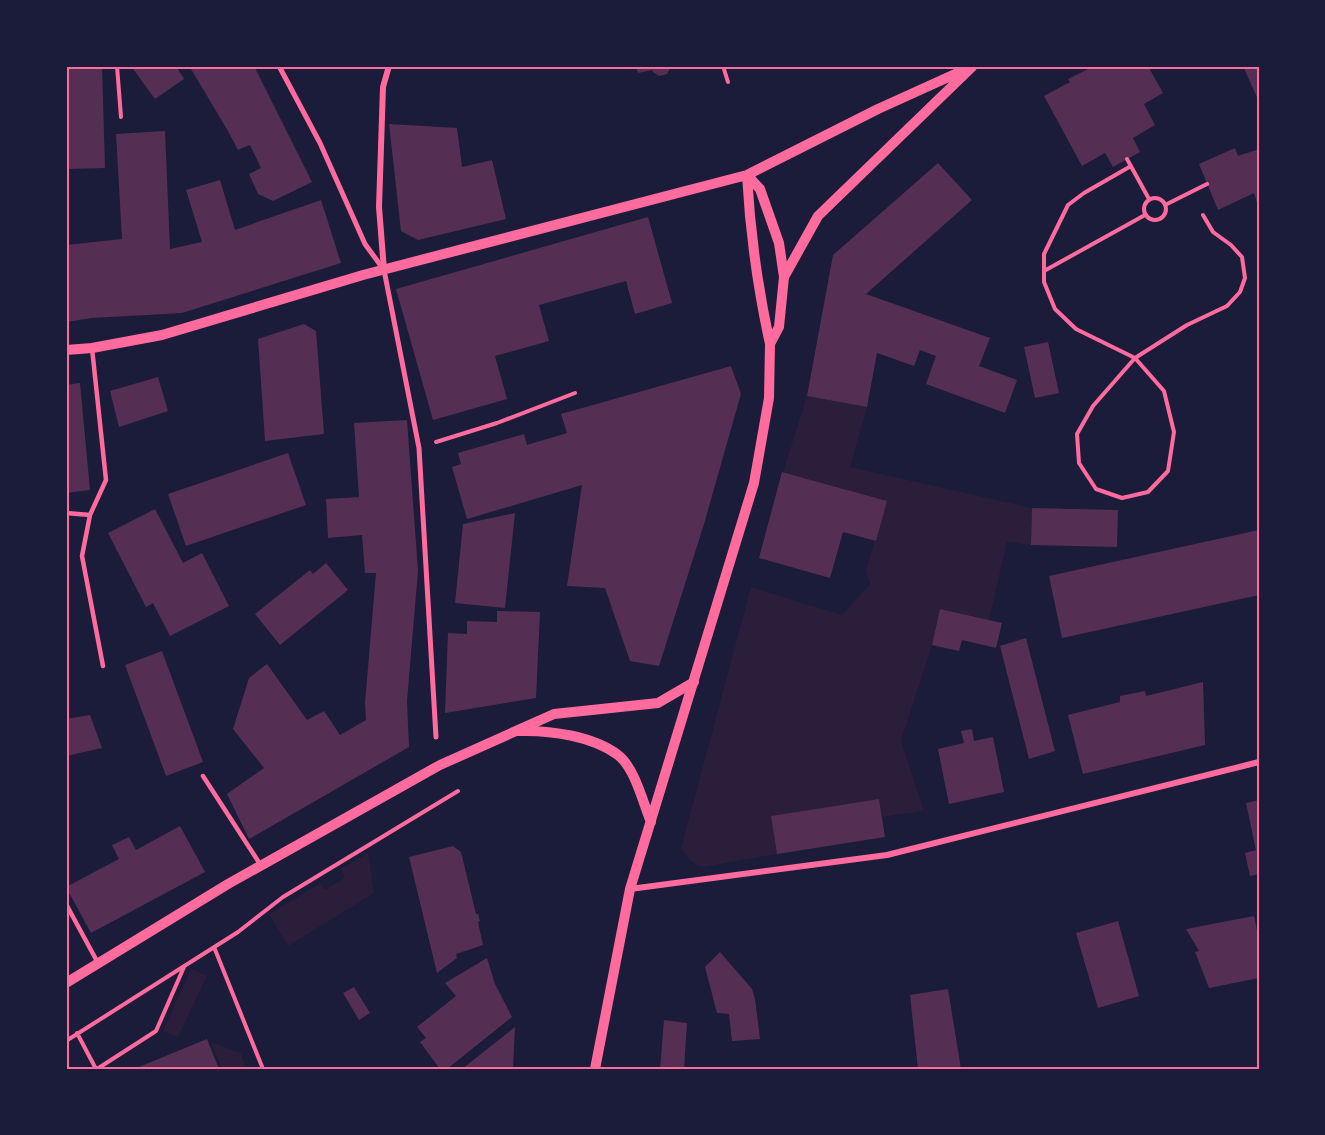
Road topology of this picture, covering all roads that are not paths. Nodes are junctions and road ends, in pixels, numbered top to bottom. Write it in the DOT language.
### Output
graph roads {
  1 [pos="279,66"];
  2 [pos="389,66"];
  3 [pos="973,66"];
  4 [pos="747,175"];
  5 [pos="384,270"];
  6 [pos="784,277"];
  7 [pos="770,345"];
  8 [pos="92,348"];
  9 [pos="66,350"];
  10 [pos="66,513"];
  11 [pos="90,515"];
  12 [pos="103,666"];
  13 [pos="694,682"];
  14 [pos="513,731"];
  15 [pos="436,737"];
  16 [pos="1259,762"];
  17 [pos="203,776"];
  18 [pos="651,822"];
  19 [pos="261,867"];
  20 [pos="630,889"];
  21 [pos="66,904"];
  22 [pos="98,963"];
  23 [pos="66,983"];
  24 [pos="594,1069"];
  1 -- 5 [label="street"];
  2 -- 5 [label="street"];
  3 -- 4 [label="street"];
  3 -- 6 [label="street"];
  4 -- 5 [label="street"];
  4 -- 6 [label="street"];
  4 -- 7 [label="street"];
  5 -- 8 [label="street"];
  5 -- 15 [label="street"];
  6 -- 7 [label="street"];
  7 -- 13 [label="street"];
  8 -- 9 [label="street"];
  8 -- 11 [label="lane"];
  10 -- 11 [label="lane"];
  11 -- 12 [label="lane"];
  13 -- 14 [label="street"];
  13 -- 18 [label="street"];
  14 -- 18 [label="street"];
  14 -- 19 [label="street"];
  16 -- 20 [label="street"];
  17 -- 19 [label="lane"];
  18 -- 20 [label="street"];
  19 -- 22 [label="street"];
  20 -- 24 [label="street"];
  21 -- 22 [label="lane"];
  22 -- 23 [label="street"];
}
